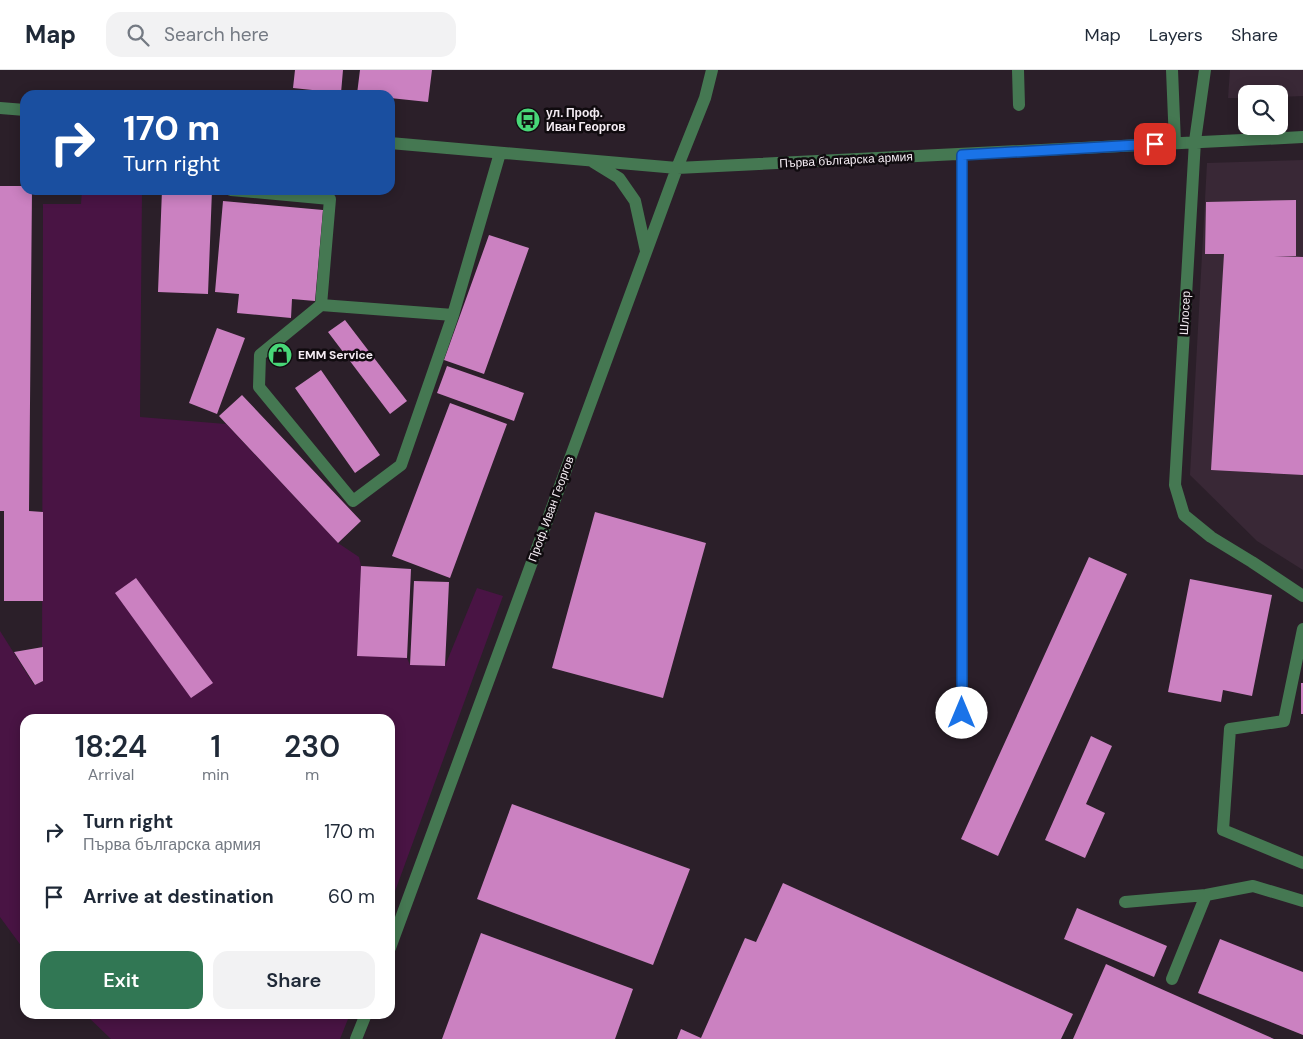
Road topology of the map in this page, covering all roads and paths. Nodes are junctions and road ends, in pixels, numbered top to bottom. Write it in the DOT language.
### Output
graph roads {
  1 [pos="712,70"];
  2 [pos="1018,70"];
  3 [pos="1172,70"];
  4 [pos="1205,70"];
  5 [pos="1019,105"];
  6 [pos="0,108"];
  7 [pos="20,110"];
  8 [pos="1303,137"];
  9 [pos="1195,141"];
  10 [pos="395,143"];
  11 [pos="1175,143"];
  12 [pos="500,153"];
  13 [pos="962,155"];
  14 [pos="590,161"];
  15 [pos="677,168"];
  16 [pos="286,195"];
  17 [pos="646,252"];
  18 [pos="321,305"];
  19 [pos="453,316"];
  20 [pos="1303,596"];
  21 [pos="1303,630"];
  22 [pos="962,713"];
  23 [pos="1303,862"];
  24 [pos="1206,895"];
  25 [pos="1303,901"];
  26 [pos="1125,902"];
  27 [pos="395,934"];
  28 [pos="1172,979"];
  29 [pos="364,1019"];
  30 [pos="356,1039"];
  1 -- 15 [label="street, Проф. Иван Георгов"];
  2 -- 5 [label="street"];
  3 -- 11 [label="street"];
  4 -- 9 [label="street, Шлосер"];
  6 -- 7 [label="street"];
  8 -- 9 [label="street, Първа българска армия"];
  9 -- 11 [label="street, Първа българска армия"];
  9 -- 20 [label="street, Шлосер"];
  10 -- 12 [label="street, Първа българска армия"];
  11 -- 13 [label="street, Първа българска армия"];
  12 -- 14 [label="street, Първа българска армия"];
  12 -- 19 [label="street"];
  13 -- 15 [label="street, Първа българска армия"];
  13 -- 22 [label="street"];
  14 -- 15 [label="street, Първа българска армия"];
  14 -- 17 [label="street"];
  15 -- 17 [label="street, Проф. Иван Георгов"];
  16 -- 18 [label="street"];
  17 -- 27 [label="street, Проф. Иван Георгов"];
  18 -- 19 [label="street"];
  18 -- 19 [label="street"];
  21 -- 23 [label="street"];
  24 -- 25 [label="street"];
  24 -- 26 [label="street"];
  24 -- 28 [label="street"];
  29 -- 30 [label="street"];
}
